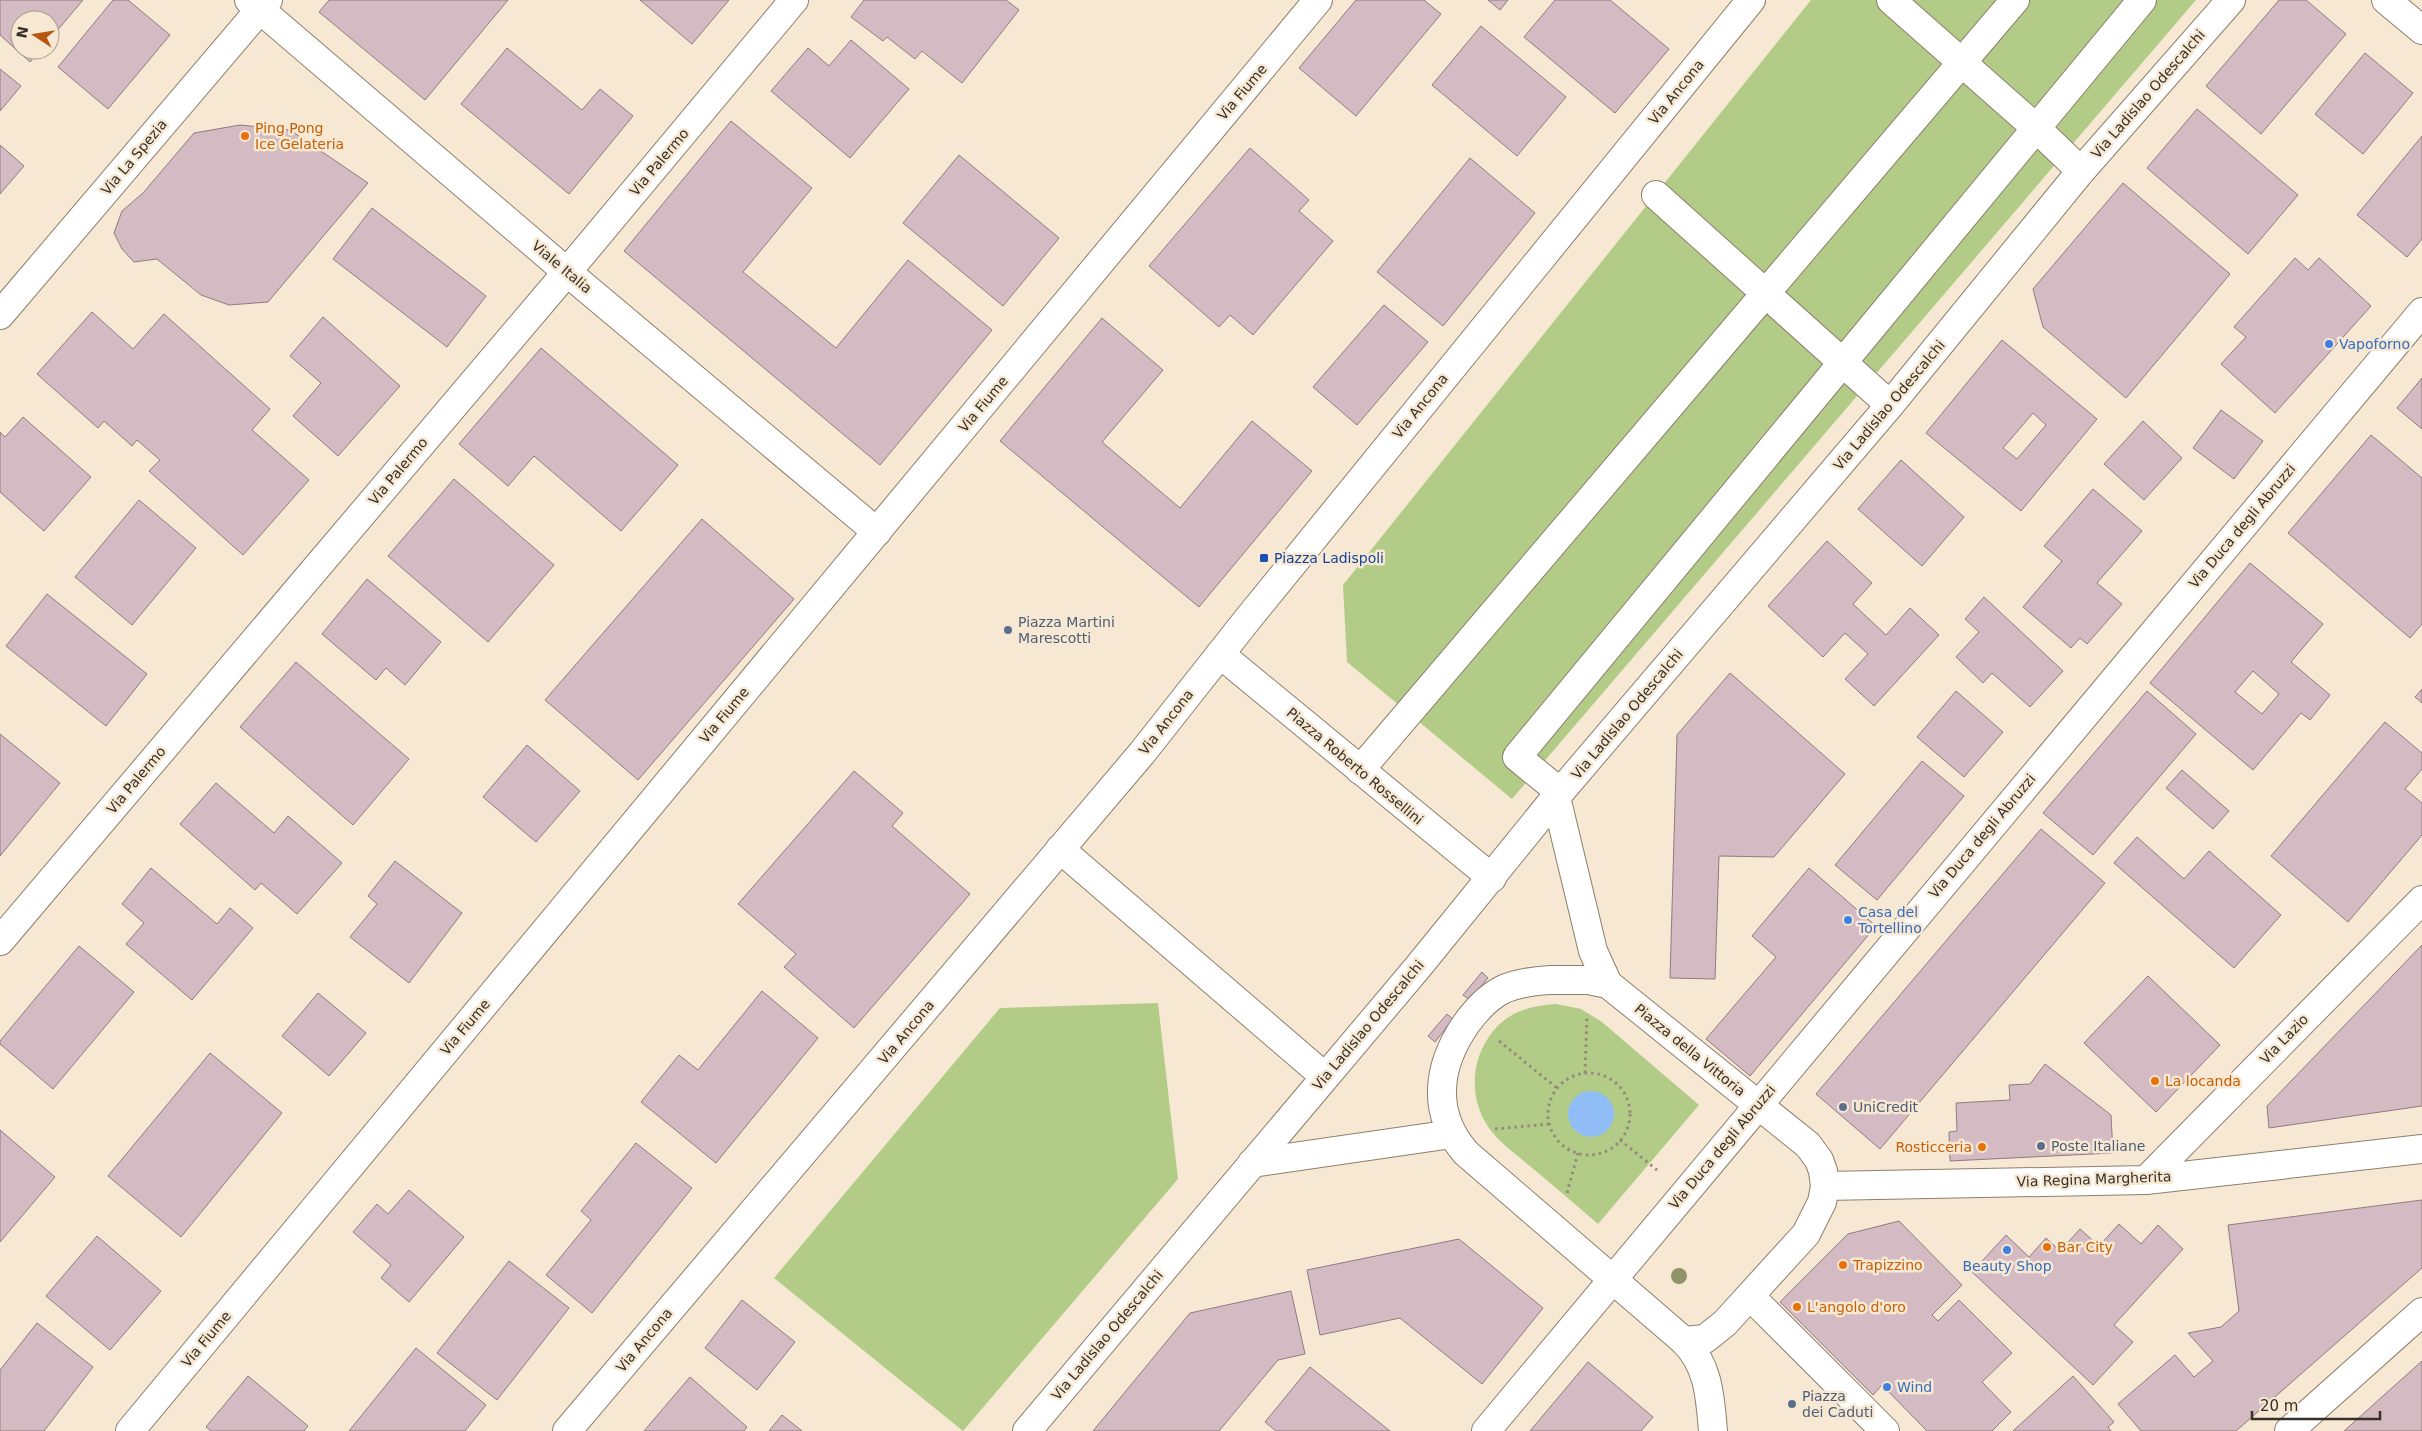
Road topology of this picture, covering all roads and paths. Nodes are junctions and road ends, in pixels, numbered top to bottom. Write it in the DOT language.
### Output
graph roads {
  1 [pos="794,0"];
  2 [pos="1318,0"];
  3 [pos="1751,0"];
  4 [pos="1891,0"];
  5 [pos="2015,0"];
  6 [pos="2142,0"];
  7 [pos="2231,0"];
  8 [pos="2386,0"];
  9 [pos="259,3"];
  10 [pos="2422,30"];
  11 [pos="1961,63"];
  12 [pos="2036,128"];
  13 [pos="2081,171"];
  14 [pos="1656,195"];
  15 [pos="567,272"];
  16 [pos="1764,294"];
  17 [pos="2422,312"];
  18 [pos="0,315"];
  19 [pos="1842,364"];
  20 [pos="1890,405"];
  21 [pos="877,532"];
  22 [pos="1220,654"];
  23 [pos="1360,770"];
  24 [pos="1558,794"];
  25 [pos="1060,849"];
  26 [pos="1492,878"];
  27 [pos="2422,900"];
  28 [pos="0,941"];
  29 [pos="1598,982"];
  30 [pos="1470,1018"];
  31 [pos="1585,1073"];
  32 [pos="1324,1076"];
  33 [pos="1557,1088"];
  34 [pos="1757,1104"];
  35 [pos="1549,1124"];
  36 [pos="1452,1134"];
  37 [pos="1620,1140"];
  38 [pos="2422,1149"];
  39 [pos="1252,1163"];
  40 [pos="1660,1173"];
  41 [pos="2146,1180"];
  42 [pos="1824,1186"];
  43 [pos="1612,1280"];
  44 [pos="1751,1297"];
  45 [pos="2422,1312"];
  46 [pos="1684,1341"];
  47 [pos="130,1431"];
  48 [pos="567,1431"];
  49 [pos="1026,1431"];
  50 [pos="1486,1431"];
  51 [pos="1713,1431"];
  52 [pos="1885,1431"];
  53 [pos="2289,1431"];
  1 -- 15 [label="street, Via Palermo"];
  2 -- 21 [label="street, Via Fiume"];
  3 -- 22 [label="street, Via Ancona"];
  4 -- 11 [label="street"];
  5 -- 11 [label="street"];
  6 -- 12 [label="street"];
  7 -- 13 [label="street, Via Ladislao Odescalchi"];
  8 -- 10 [label="street"];
  9 -- 15 [label="street, Viale Italia"];
  9 -- 18 [label="street, Via La Spezia"];
  11 -- 12 [label="street"];
  11 -- 16 [label="street"];
  12 -- 13 [label="street"];
  12 -- 19 [label="street"];
  13 -- 20 [label="street, Via Ladislao Odescalchi"];
  14 -- 16 [label="street"];
  15 -- 21 [label="street, Viale Italia"];
  15 -- 28 [label="street, Via Palermo"];
  16 -- 19 [label="street"];
  16 -- 23 [label="street"];
  17 -- 34 [label="street, Via Duca degli Abruzzi"];
  19 -- 20 [label="street"];
  19 -- 24 [label="street"];
  20 -- 24 [label="street, Via Ladislao Odescalchi"];
  21 -- 47 [label="street, Via Fiume"];
  22 -- 23 [label="street, Piazza Roberto Rossellini"];
  22 -- 25 [label="street, Via Ancona"];
  23 -- 26 [label="street, Piazza Roberto Rossellini"];
  24 -- 26 [label="street, Via Ladislao Odescalchi"];
  24 -- 29 [label="street"];
  25 -- 32 [label="street"];
  25 -- 48 [label="street, Via Ancona"];
  26 -- 32 [label="street, Via Ladislao Odescalchi"];
  27 -- 41 [label="street, Via Lazio"];
  29 -- 30 [label="street"];
  29 -- 31 [label="path"];
  29 -- 34 [label="street, Piazza della Vittoria"];
  30 -- 33 [label="path"];
  30 -- 36 [label="street"];
  31 -- 33 [label="path"];
  31 -- 37 [label="path"];
  32 -- 39 [label="street, Via Ladislao Odescalchi"];
  33 -- 35 [label="path"];
  34 -- 42 [label="street, Piazza della Vittoria"];
  34 -- 43 [label="street, Via Duca degli Abruzzi"];
  35 -- 36 [label="path"];
  35 -- 37 [label="path"];
  36 -- 39 [label="street"];
  36 -- 43 [label="street"];
  37 -- 40 [label="path"];
  38 -- 41 [label="street, Via Regina Margherita"];
  39 -- 49 [label="street, Via Ladislao Odescalchi"];
  41 -- 42 [label="street, Via Regina Margherita"];
  42 -- 44 [label="street, Piazza della Vittoria"];
  43 -- 46 [label="street"];
  43 -- 50 [label="street, Via Duca degli Abruzzi"];
  44 -- 46 [label="street, Piazza della Vittoria"];
  44 -- 52 [label="street"];
  45 -- 53 [label="street"];
  46 -- 51 [label="street"];
}
